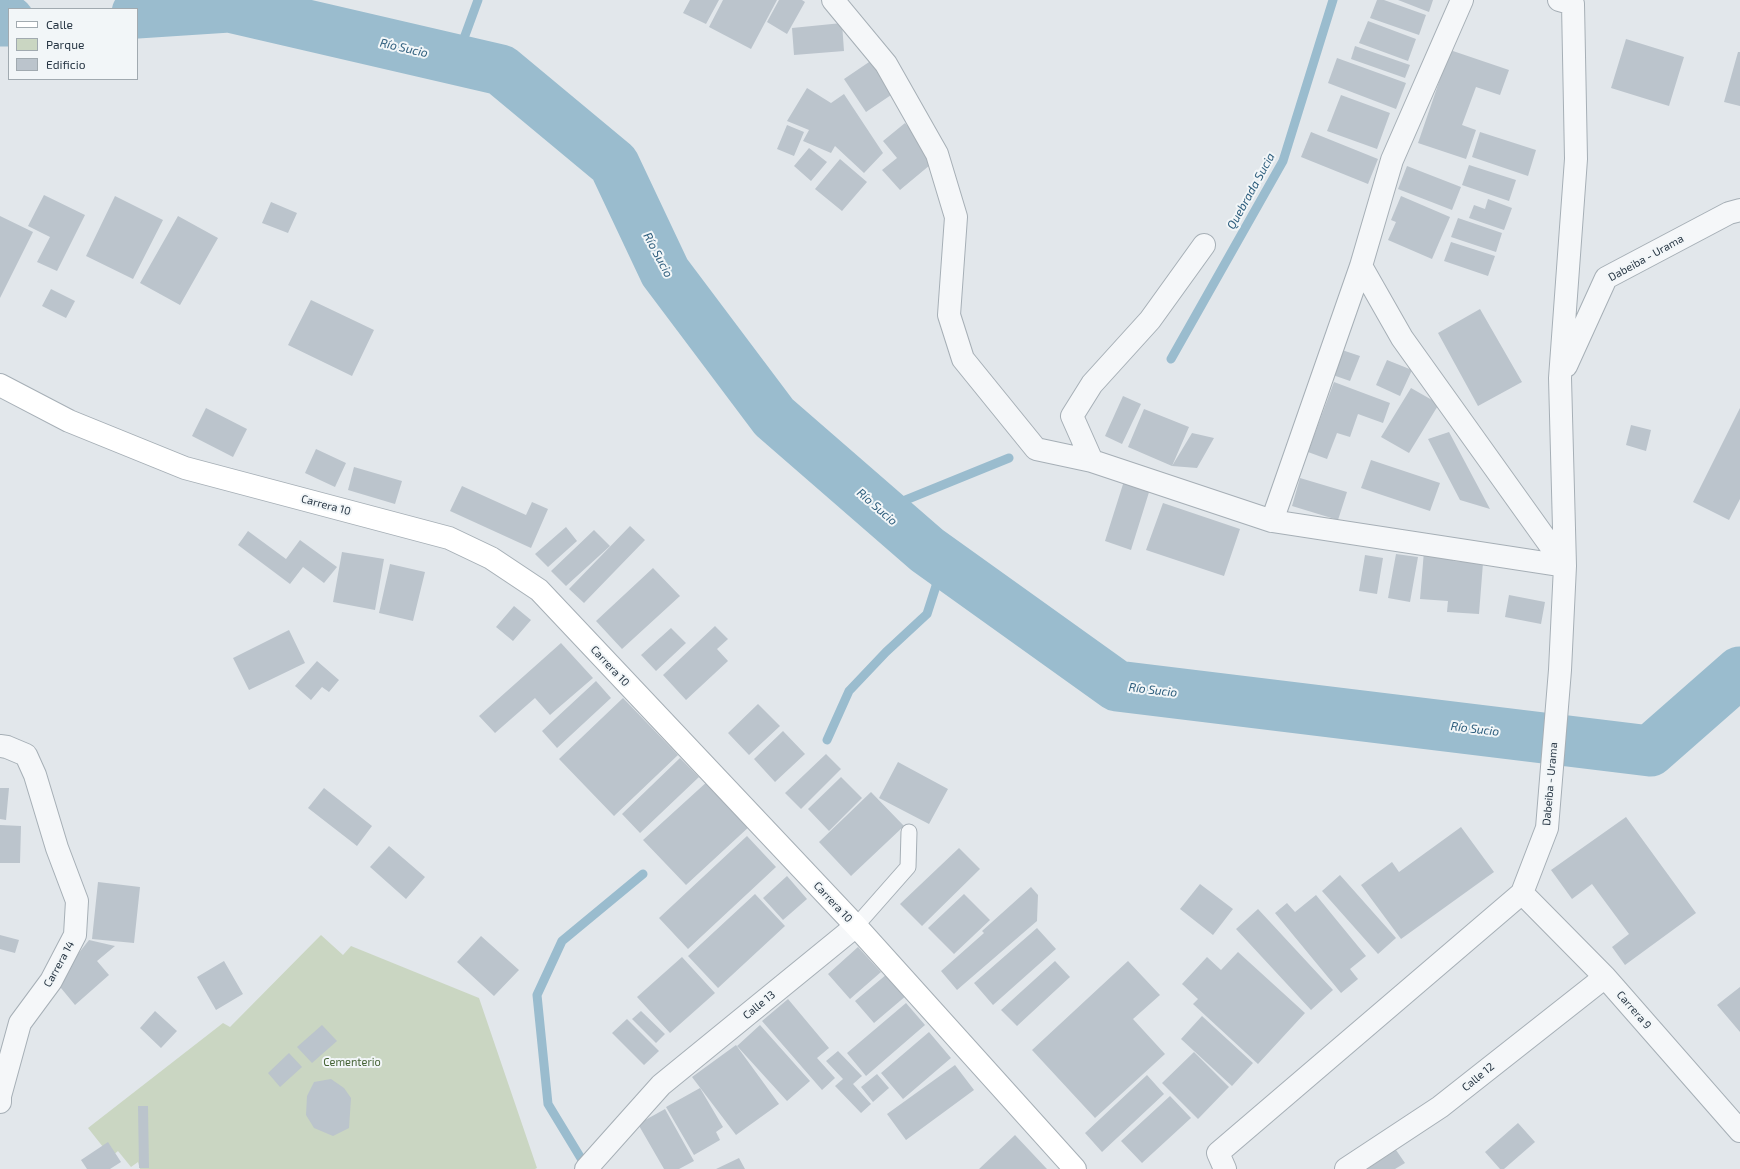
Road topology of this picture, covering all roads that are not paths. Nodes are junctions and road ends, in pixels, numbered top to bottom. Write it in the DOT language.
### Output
graph roads {
  1 [pos="833,0"];
  2 [pos="1462,0"];
  3 [pos="1559,0"];
  4 [pos="1740,210"];
  5 [pos="1204,245"];
  6 [pos="1362,266"];
  7 [pos="1560,378"];
  8 [pos="0,385"];
  9 [pos="1092,461"];
  10 [pos="1272,521"];
  11 [pos="1565,566"];
  12 [pos="0,746"];
  13 [pos="909,832"];
  14 [pos="1522,893"];
  15 [pos="856,926"];
  16 [pos="1604,976"];
  17 [pos="0,1102"];
  18 [pos="1740,1131"];
  19 [pos="586,1169"];
  20 [pos="1075,1169"];
  21 [pos="1225,1169"];
  22 [pos="1346,1169"];
  1 -- 9 [label="street"];
  2 -- 6 [label="street"];
  3 -- 7 [label="street, Dabeiba - Urama"];
  4 -- 7 [label="street, Dabeiba - Urama"];
  5 -- 9 [label="street"];
  6 -- 10 [label="street"];
  6 -- 11 [label="street"];
  7 -- 11 [label="street, Dabeiba - Urama"];
  8 -- 15 [label="main road, Carrera 10"];
  9 -- 10 [label="street"];
  10 -- 11 [label="street"];
  11 -- 14 [label="street, Dabeiba - Urama"];
  12 -- 17 [label="street, Carrera 14"];
  13 -- 15 [label="lane, Calle 13"];
  14 -- 16 [label="street, Carrera 9"];
  14 -- 21 [label="street"];
  15 -- 19 [label="street, Calle 13"];
  15 -- 20 [label="main road, Carrera 10"];
  16 -- 18 [label="street, Carrera 9"];
  16 -- 22 [label="street, Calle 12"];
}
